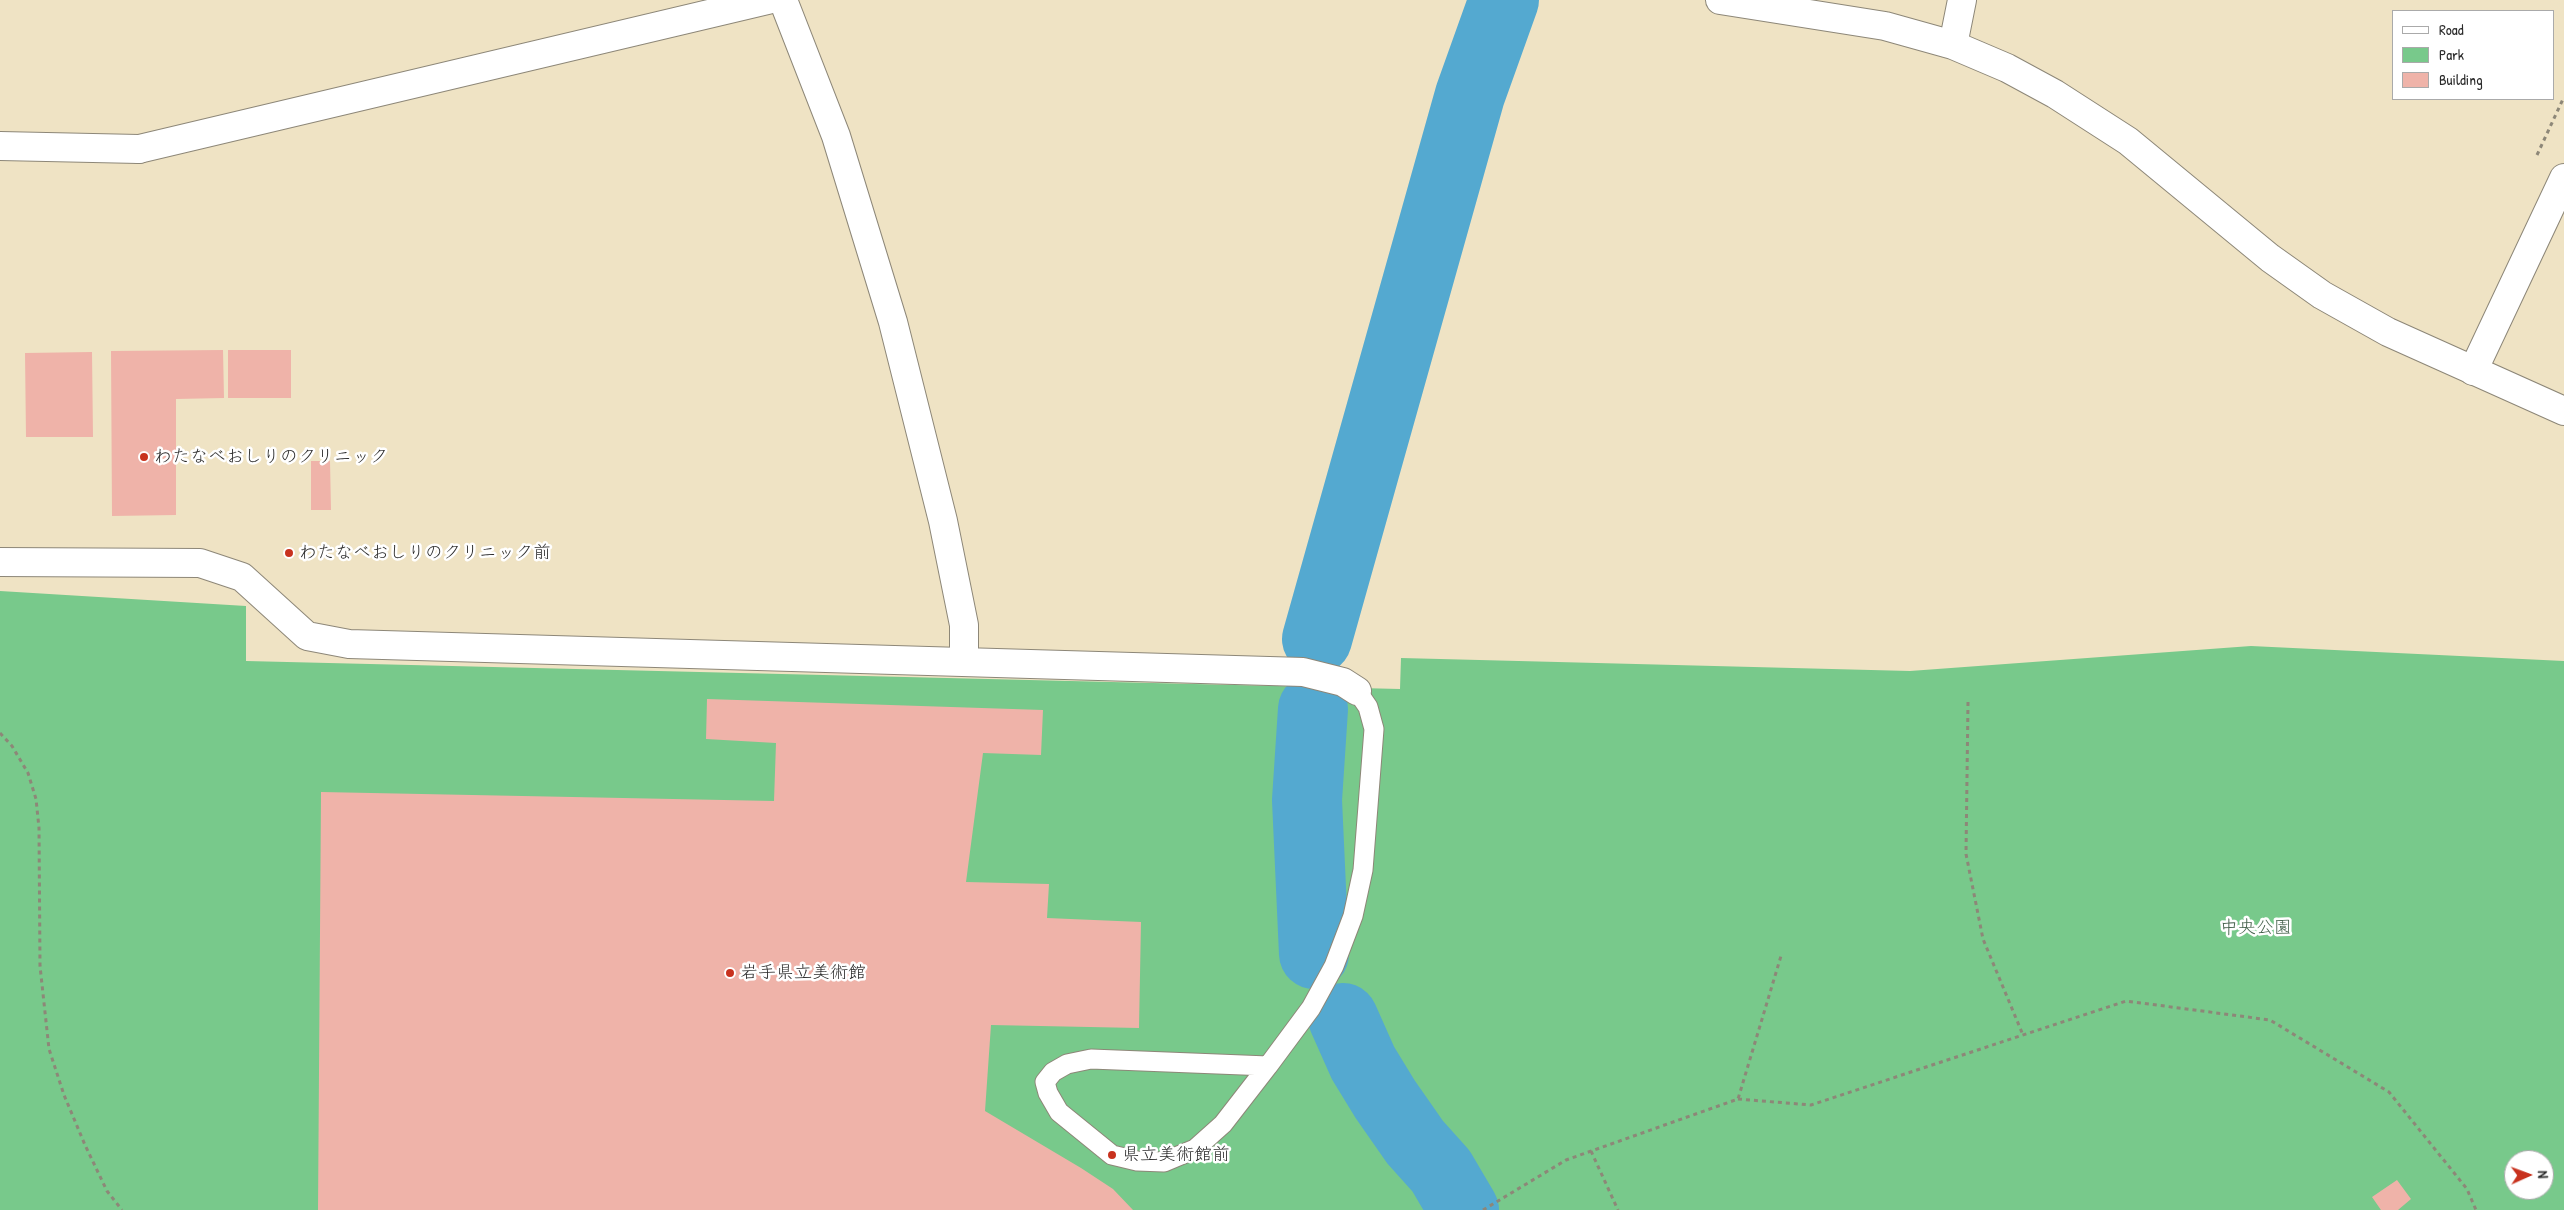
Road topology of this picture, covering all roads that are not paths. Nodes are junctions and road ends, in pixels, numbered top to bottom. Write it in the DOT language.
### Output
graph roads {
  1 [pos="768,0"];
  2 [pos="783,0"];
  3 [pos="1720,0"];
  4 [pos="1962,0"];
  5 [pos="1954,45"];
  6 [pos="0,146"];
  7 [pos="2564,178"];
  8 [pos="2473,371"];
  9 [pos="2564,411"];
  10 [pos="0,562"];
  11 [pos="964,662"];
  12 [pos="1357,691"];
  13 [pos="1268,1066"];
  1 -- 6 [label="street"];
  2 -- 11 [label="street"];
  3 -- 5 [label="street"];
  4 -- 5 [label="street"];
  5 -- 8 [label="street"];
  7 -- 8 [label="street"];
  8 -- 9 [label="street"];
  10 -- 11 [label="street"];
  11 -- 12 [label="street"];
  12 -- 13 [label="lane"];
  13 -- 13 [label="lane"];
}
